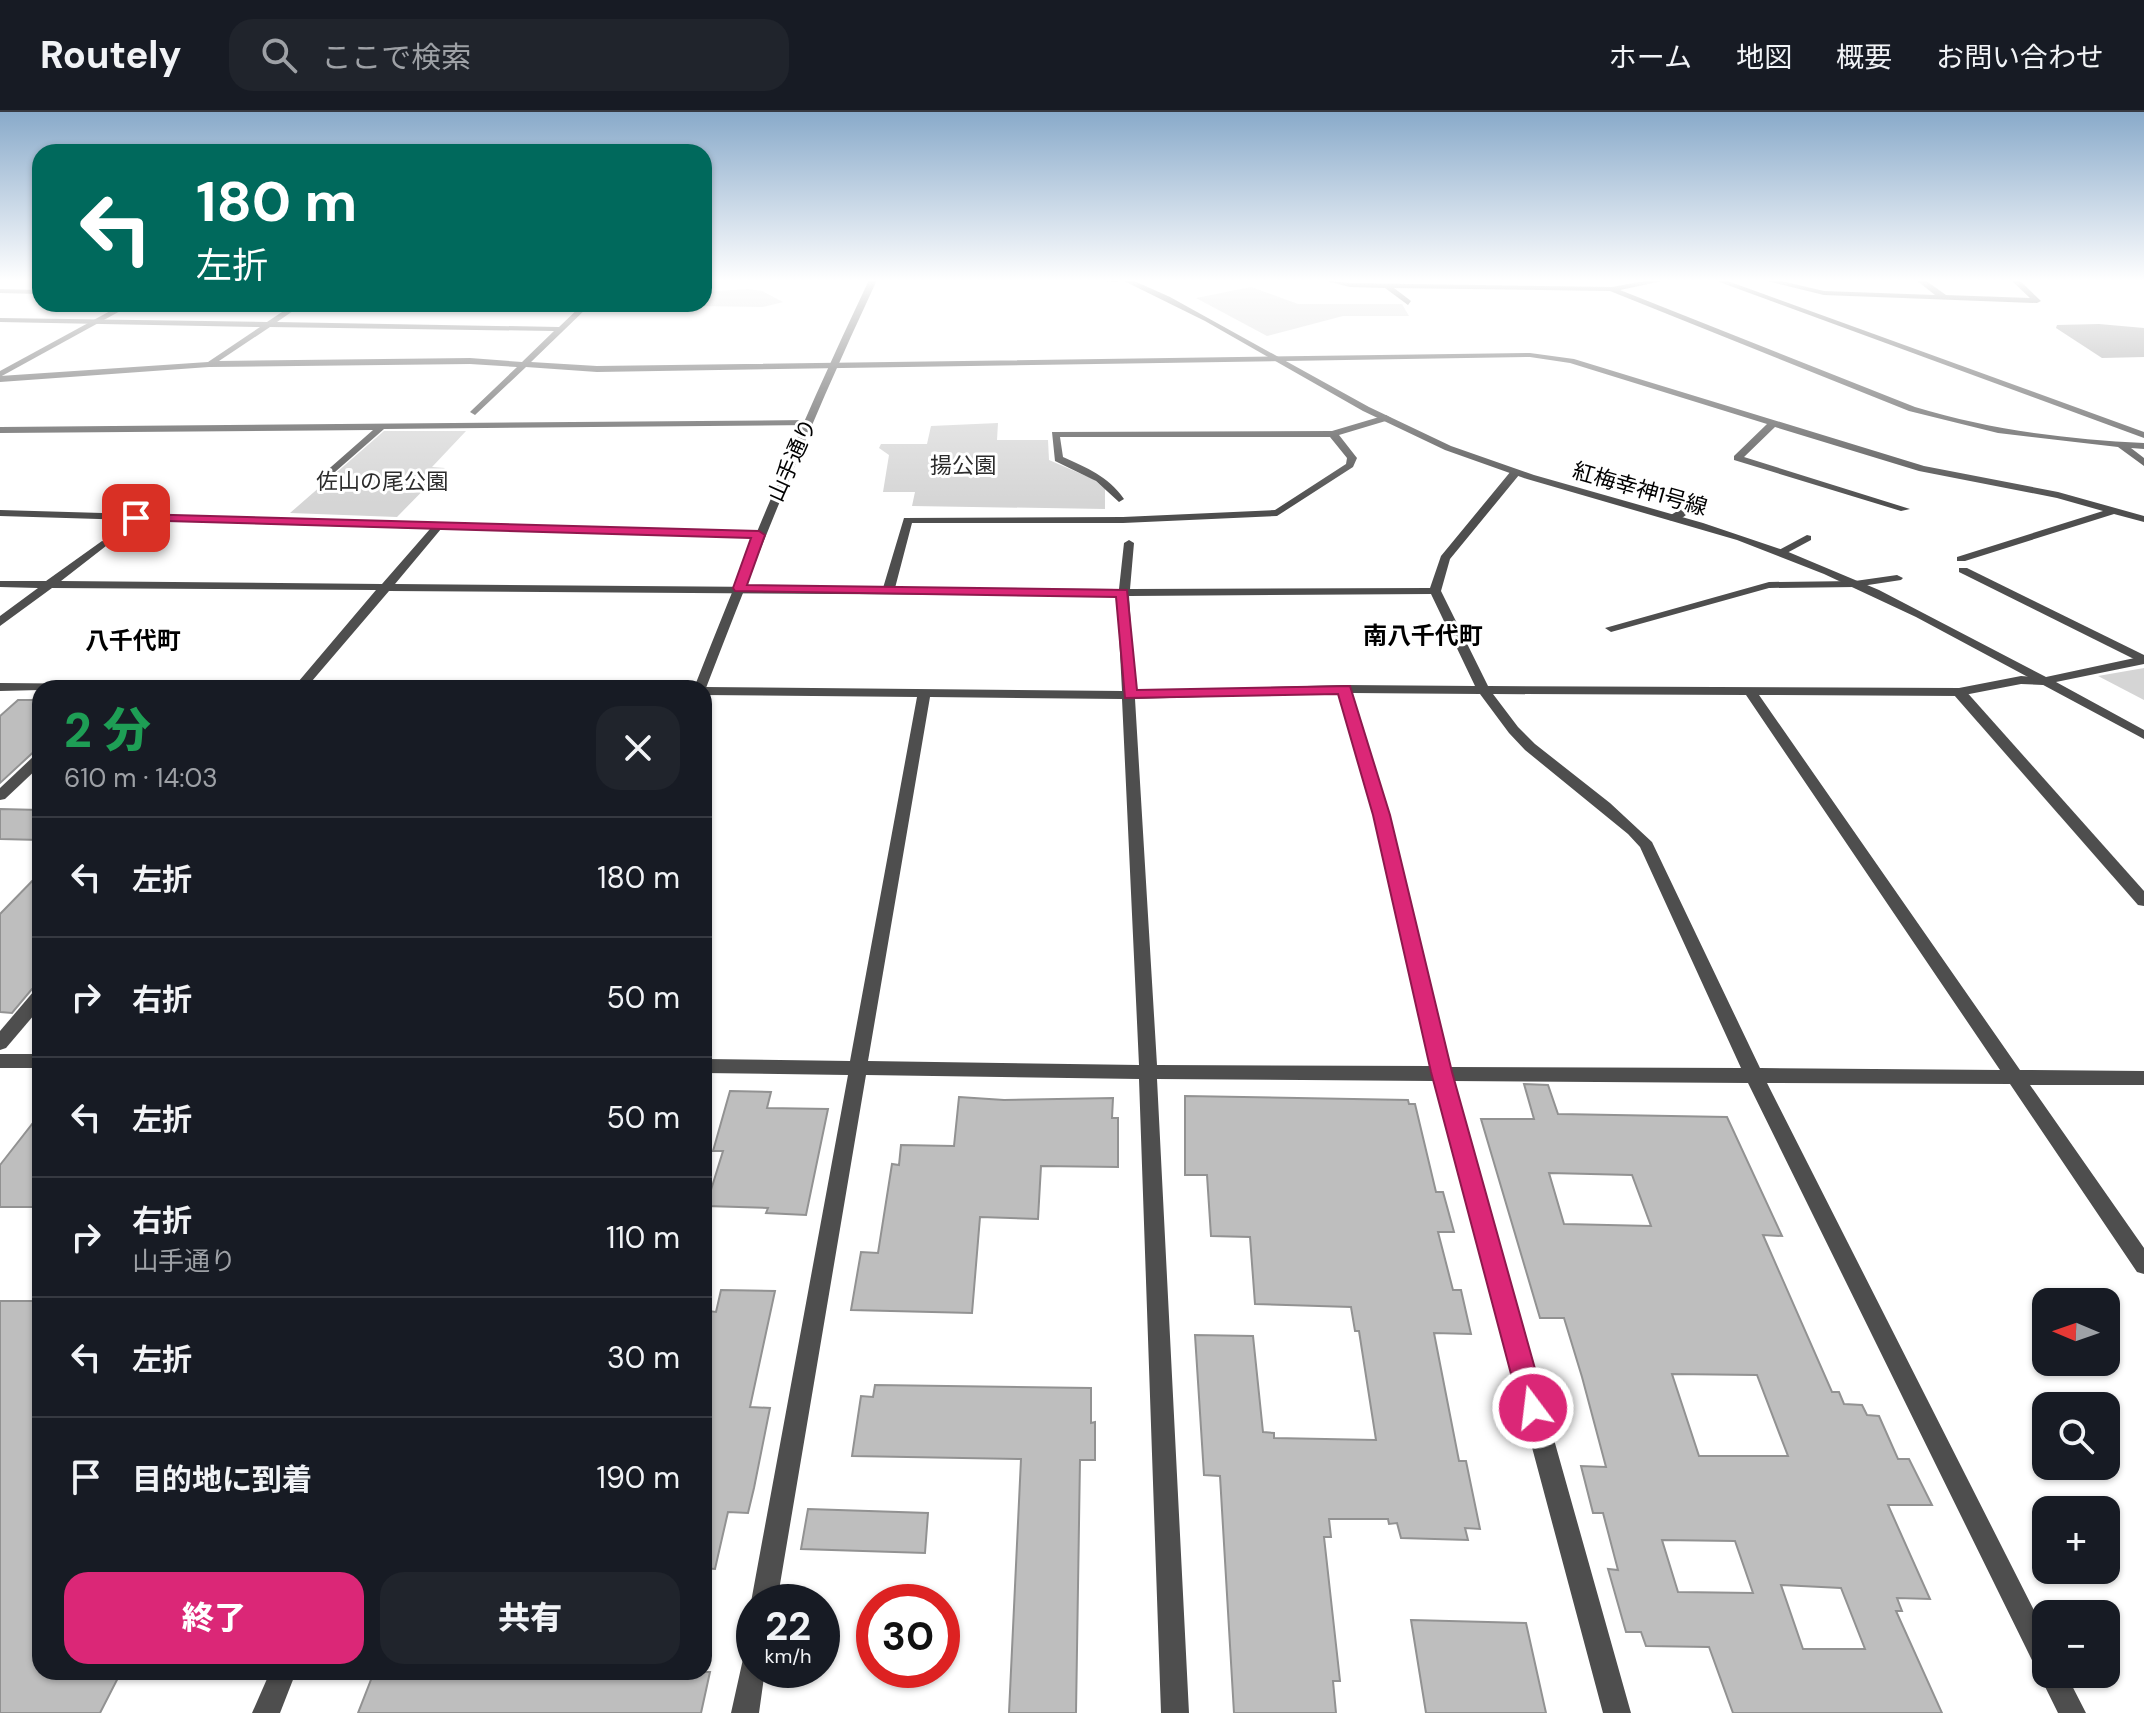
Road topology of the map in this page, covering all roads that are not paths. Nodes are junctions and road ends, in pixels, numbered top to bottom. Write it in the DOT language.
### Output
graph roads {
  1 [pos="38,355"];
  2 [pos="223,355"];
  3 [pos="535,355"];
  4 [pos="837,355"];
  5 [pos="1274,355"];
  6 [pos="1776,355"];
  7 [pos="1923,355"];
  8 [pos="1278,357"];
  9 [pos="209,364"];
  10 [pos="525,364"];
  11 [pos="832,366"];
  12 [pos="0,376"];
  13 [pos="475,412"];
  14 [pos="1386,418"];
  15 [pos="808,423"];
  16 [pos="1773,423"];
  17 [pos="381,427"];
  18 [pos="0,430"];
  19 [pos="1333,434"];
  20 [pos="2144,435"];
  21 [pos="2121,445"];
  22 [pos="2144,446"];
  23 [pos="2144,463"];
  24 [pos="1515,473"];
  25 [pos="327,476"];
  26 [pos="1119,499"];
  27 [pos="1692,500"];
  28 [pos="1905,509"];
  29 [pos="2117,510"];
  30 [pos="0,513"];
  31 [pos="1673,518"];
  32 [pos="2144,519"];
  33 [pos="438,526"];
  34 [pos="759,535"];
  35 [pos="1807,538"];
  36 [pos="1129,543"];
  37 [pos="102,544"];
  38 [pos="1781,552"];
  39 [pos="1897,578"];
  40 [pos="0,584"];
  41 [pos="47,584"];
  42 [pos="1855,584"];
  43 [pos="387,587"];
  44 [pos="740,588"];
  45 [pos="888,591"];
  46 [pos="1435,591"];
  47 [pos="1123,593"];
  48 [pos="0,622"];
  49 [pos="1611,628"];
  50 [pos="2144,660"];
  51 [pos="1641,678"];
  52 [pos="306,680"];
  53 [pos="706,680"];
  54 [pos="2043,681"];
  55 [pos="0,687"];
  56 [pos="32,687"];
  57 [pos="1344,689"];
  58 [pos="712,690"];
  59 [pos="1481,690"];
  60 [pos="1648,691"];
  61 [pos="1959,692"];
  62 [pos="1751,693"];
  63 [pos="924,694"];
  64 [pos="1130,695"];
  65 [pos="2144,735"];
  66 [pos="32,766"];
  67 [pos="0,796"];
  68 [pos="2144,901"];
  69 [pos="32,1005"];
  70 [pos="0,1043"];
  71 [pos="0,1061"];
  72 [pos="32,1061"];
  73 [pos="712,1066"];
  74 [pos="858,1067"];
  75 [pos="1148,1072"];
  76 [pos="1441,1072"];
  77 [pos="1754,1076"];
  78 [pos="2013,1077"];
  79 [pos="2144,1078"];
  80 [pos="2144,1265"];
  81 [pos="767,1584"];
  82 [pos="2032,1634"];
  83 [pos="280,1680"];
  84 [pos="749,1688"];
  85 [pos="2059,1688"];
  86 [pos="266,1713"];
  87 [pos="745,1713"];
  88 [pos="1175,1713"];
  89 [pos="1617,1713"];
  90 [pos="2072,1713"];
  1 -- 12 [label="street"];
  2 -- 9 [label="street"];
  3 -- 10 [label="street"];
  4 -- 11 [label="street, 山手通り"];
  5 -- 8 [label="street, 紅梅幸神1号線"];
  6 -- 21 [label="street"];
  7 -- 20 [label="street"];
  8 -- 11 [label="street"];
  8 -- 14 [label="street, 紅梅幸神1号線"];
  8 -- 16 [label="street"];
  9 -- 10 [label="street"];
  9 -- 12 [label="street"];
  10 -- 11 [label="street"];
  10 -- 13 [label="street"];
  11 -- 15 [label="street, 山手通り"];
  14 -- 19 [label="street"];
  14 -- 24 [label="street, 紅梅幸神1号線"];
  15 -- 17 [label="street"];
  15 -- 34 [label="street, 山手通り"];
  16 -- 28 [label="street"];
  16 -- 29 [label="street"];
  17 -- 18 [label="street"];
  17 -- 25 [label="street"];
  19 -- 26 [label="street"];
  19 -- 45 [label="street"];
  21 -- 22 [label="street"];
  21 -- 23 [label="street"];
  24 -- 31 [label="street, 紅梅幸神1号線"];
  24 -- 46 [label="street"];
  27 -- 31 [label="street"];
  29 -- 32 [label="street"];
  29 -- 50 [label="street"];
  30 -- 33 [label="street"];
  31 -- 38 [label="street, 紅梅幸神1号線"];
  33 -- 34 [label="street"];
  33 -- 43 [label="street"];
  34 -- 44 [label="street, 山手通り"];
  35 -- 38 [label="street"];
  36 -- 47 [label="street"];
  37 -- 41 [label="street"];
  38 -- 42 [label="street, 紅梅幸神1号線"];
  39 -- 42 [label="street"];
  40 -- 41 [label="street"];
  41 -- 43 [label="street"];
  41 -- 48 [label="street"];
  42 -- 49 [label="street"];
  42 -- 54 [label="street, 紅梅幸神1号線"];
  43 -- 44 [label="street"];
  43 -- 52 [label="street"];
  44 -- 45 [label="street"];
  44 -- 53 [label="street, 山手通り"];
  45 -- 47 [label="street"];
  46 -- 47 [label="street"];
  46 -- 59 [label="street"];
  47 -- 64 [label="street"];
  50 -- 54 [label="street"];
  51 -- 60 [label="street"];
  54 -- 61 [label="street"];
  54 -- 65 [label="street, 紅梅幸神1号線"];
  55 -- 56 [label="street"];
  57 -- 59 [label="street"];
  57 -- 64 [label="street"];
  57 -- 76 [label="street"];
  58 -- 63 [label="street"];
  59 -- 60 [label="street"];
  59 -- 77 [label="street"];
  60 -- 62 [label="street"];
  61 -- 62 [label="street"];
  61 -- 68 [label="street"];
  62 -- 78 [label="street"];
  63 -- 64 [label="street"];
  63 -- 74 [label="street"];
  64 -- 75 [label="street"];
  66 -- 67 [label="street"];
  69 -- 70 [label="street"];
  71 -- 72 [label="street"];
  73 -- 74 [label="street"];
  74 -- 75 [label="street"];
  74 -- 81 [label="street"];
  75 -- 76 [label="street"];
  75 -- 88 [label="street"];
  76 -- 77 [label="street"];
  76 -- 89 [label="street"];
  77 -- 78 [label="street"];
  77 -- 82 [label="street"];
  78 -- 79 [label="street"];
  78 -- 80 [label="street"];
  83 -- 86 [label="street"];
  84 -- 87 [label="street"];
  85 -- 90 [label="street"];
}
